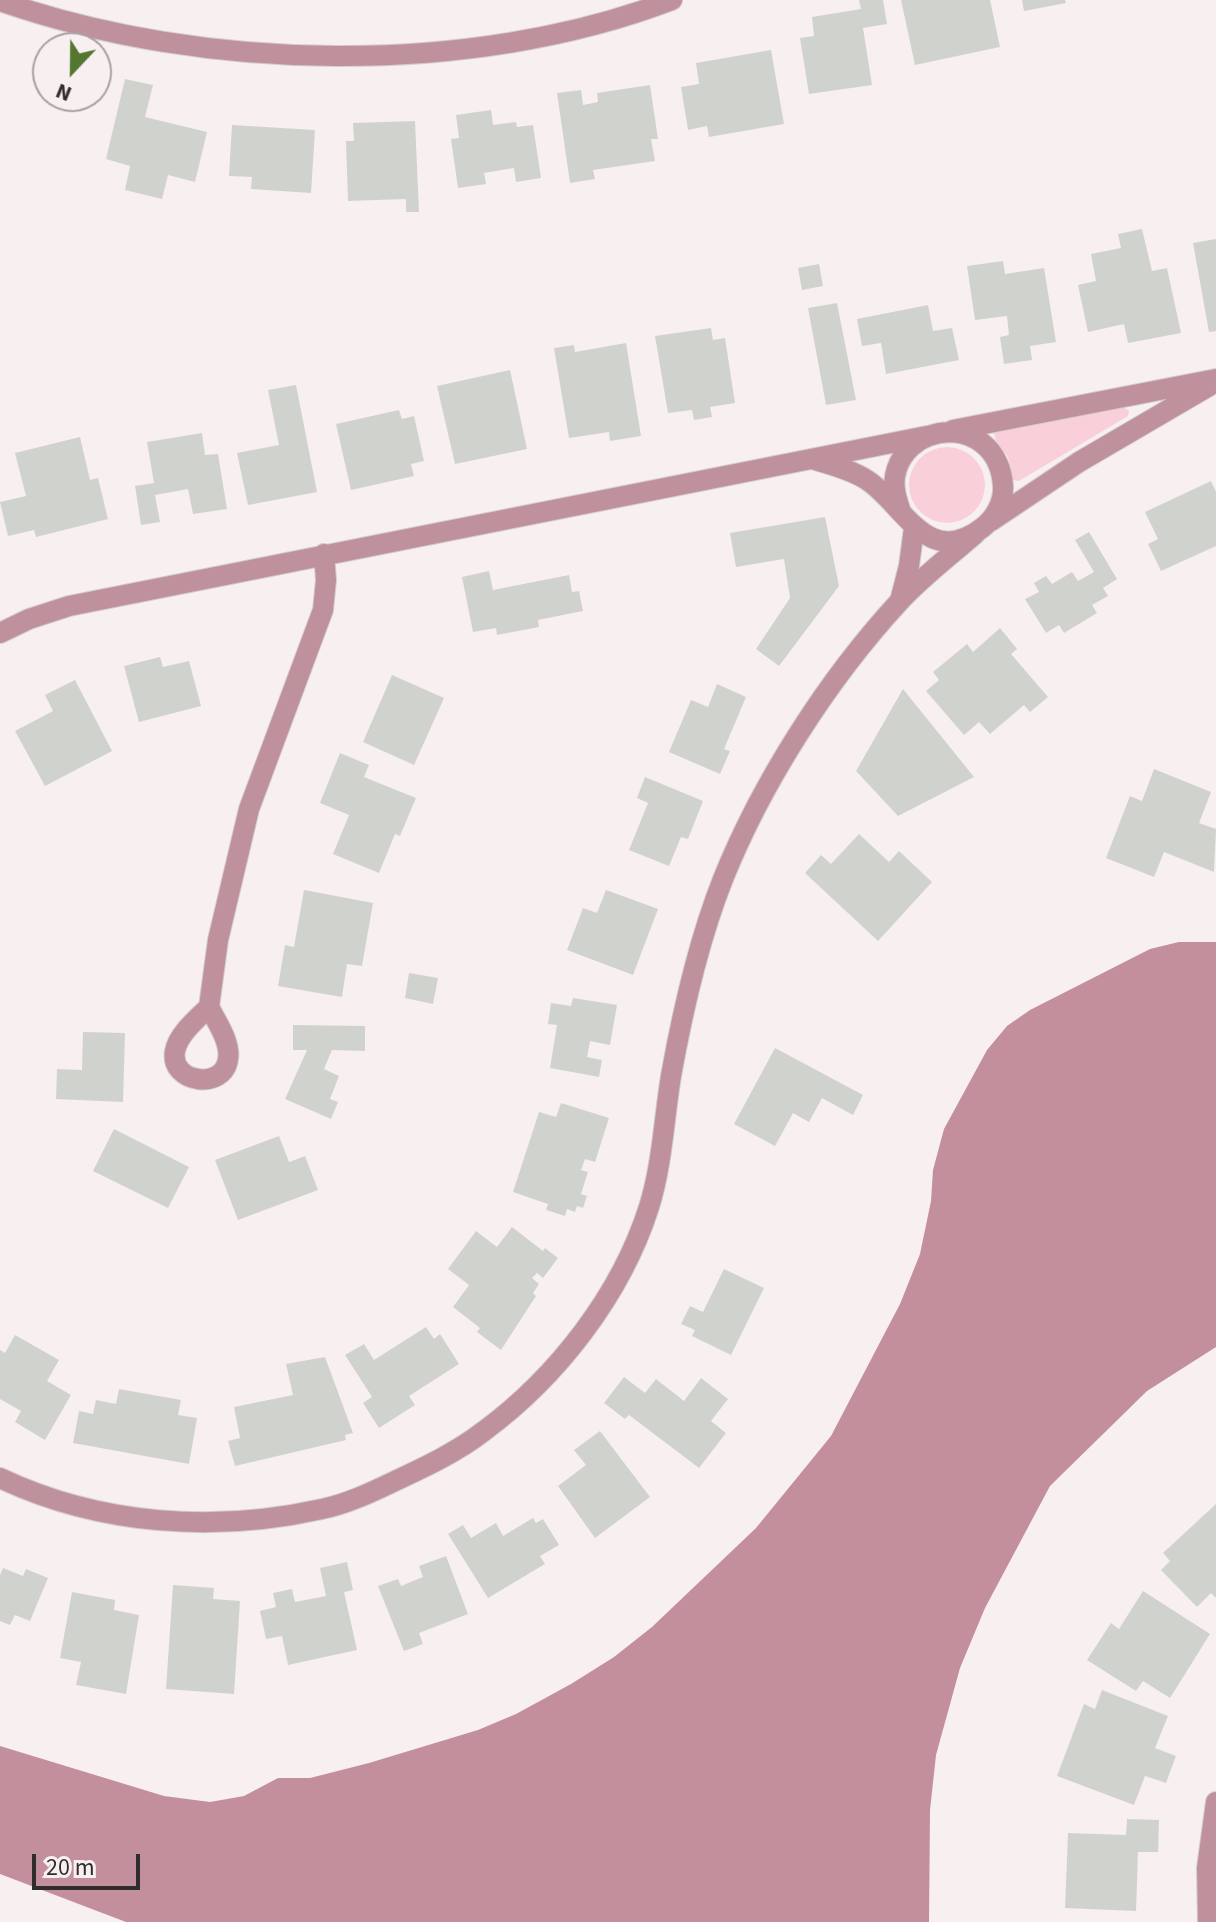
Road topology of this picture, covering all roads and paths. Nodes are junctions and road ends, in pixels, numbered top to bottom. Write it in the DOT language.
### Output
graph roads {
  1 [pos="672,0"];
  2 [pos="0,1"];
  3 [pos="1216,381"];
  4 [pos="936,434"];
  5 [pos="810,459"];
  6 [pos="907,520"];
  7 [pos="982,529"];
  8 [pos="324,554"];
  9 [pos="900,601"];
  10 [pos="0,633"];
  11 [pos="209,1007"];
  12 [pos="0,1478"];
  13 [pos="1216,1802"];
  14 [pos="1208,1922"];
  1 -- 2 [label="street"];
  3 -- 4 [label="street"];
  3 -- 7 [label="street"];
  4 -- 5 [label="street"];
  4 -- 6 [label="street"];
  4 -- 7 [label="street"];
  5 -- 6 [label="street"];
  5 -- 8 [label="street"];
  6 -- 7 [label="street"];
  6 -- 9 [label="street"];
  7 -- 9 [label="street"];
  8 -- 10 [label="street"];
  8 -- 11 [label="street"];
  9 -- 12 [label="street"];
  13 -- 14 [label="street"];
}
